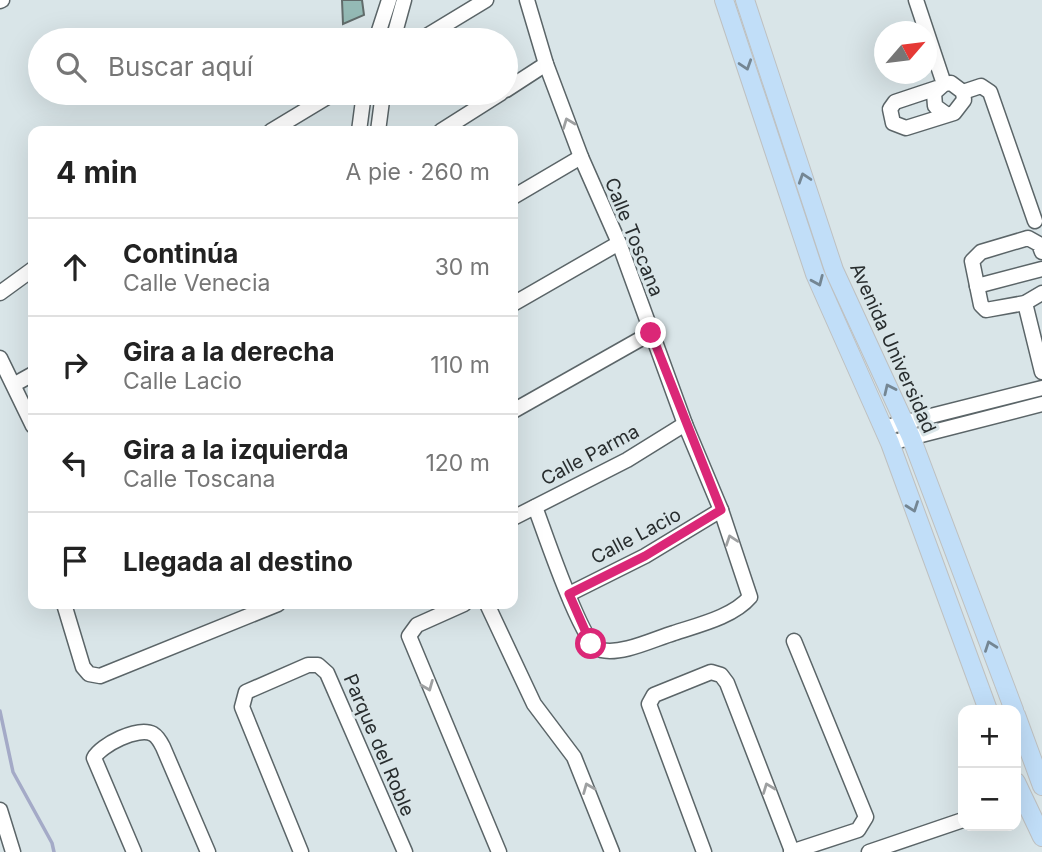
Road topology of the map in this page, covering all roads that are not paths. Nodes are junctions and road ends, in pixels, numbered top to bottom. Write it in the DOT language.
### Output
graph roads {
  1 [pos="398,0"];
  2 [pos="486,0"];
  3 [pos="527,0"];
  4 [pos="724,0"];
  5 [pos="745,0"];
  6 [pos="916,0"];
  7 [pos="383,28"];
  8 [pos="394,28"];
  9 [pos="440,28"];
  10 [pos="546,64"];
  11 [pos="518,82"];
  12 [pos="941,86"];
  13 [pos="963,92"];
  14 [pos="314,105"];
  15 [pos="362,105"];
  16 [pos="381,105"];
  17 [pos="482,105"];
  18 [pos="946,114"];
  19 [pos="279,126"];
  20 [pos="360,126"];
  21 [pos="379,126"];
  22 [pos="450,126"];
  23 [pos="581,157"];
  24 [pos="518,194"];
  25 [pos="1035,220"];
  26 [pos="619,243"];
  27 [pos="1042,252"];
  28 [pos="1042,269"];
  29 [pos="28,272"];
  30 [pos="977,286"];
  31 [pos="0,292"];
  32 [pos="1042,293"];
  33 [pos="518,301"];
  34 [pos="1025,303"];
  35 [pos="651,333"];
  36 [pos="0,358"];
  37 [pos="1042,372"];
  38 [pos="28,377"];
  39 [pos="15,384"];
  40 [pos="1042,387"];
  41 [pos="1042,404"];
  42 [pos="518,408"];
  43 [pos="28,414"];
  44 [pos="685,424"];
  45 [pos="908,430"];
  46 [pos="887,435"];
  47 [pos="536,507"];
  48 [pos="721,510"];
  49 [pos="518,516"];
  50 [pos="569,594"];
  51 [pos="66,609"];
  52 [pos="266,609"];
  53 [pos="453,609"];
  54 [pos="489,609"];
  55 [pos="794,641"];
  56 [pos="986,705"];
  57 [pos="1012,705"];
  58 [pos="1021,730"];
  59 [pos="1042,788"];
  60 [pos="1021,793"];
  61 [pos="1021,800"];
  62 [pos="0,810"];
  63 [pos="958,822"];
  64 [pos="1042,838"];
  65 [pos="13,852"];
  66 [pos="134,852"];
  67 [pos="208,852"];
  68 [pos="301,852"];
  69 [pos="405,852"];
  70 [pos="499,852"];
  71 [pos="611,852"];
  72 [pos="704,852"];
  73 [pos="792,852"];
  74 [pos="869,852"];
  1 -- 7 [label="street"];
  1 -- 8 [label="street"];
  2 -- 9 [label="street"];
  3 -- 10 [label="street, Calle Toscana"];
  4 -- 46 [label="main road, one-way"];
  45 -- 5 [label="main road, Avenida Universidad, one-way"];
  6 -- 12 [label="street"];
  10 -- 11 [label="street"];
  23 -- 10 [label="street, Calle Toscana, one-way"];
  12 -- 13 [label="street"];
  12 -- 18 [label="street"];
  12 -- 18 [label="street"];
  13 -- 18 [label="street"];
  13 -- 25 [label="street"];
  14 -- 19 [label="street"];
  15 -- 20 [label="street"];
  16 -- 21 [label="street"];
  17 -- 22 [label="street"];
  23 -- 24 [label="street"];
  23 -- 26 [label="street, Calle Toscana"];
  26 -- 33 [label="street"];
  26 -- 35 [label="street, Calle Toscana"];
  27 -- 30 [label="street"];
  28 -- 30 [label="street"];
  29 -- 31 [label="street"];
  30 -- 34 [label="street"];
  32 -- 34 [label="street"];
  34 -- 37 [label="street"];
  35 -- 42 [label="street"];
  35 -- 44 [label="street, Calle Toscana"];
  36 -- 39 [label="street"];
  38 -- 39 [label="street"];
  39 -- 43 [label="street"];
  40 -- 45 [label="street"];
  41 -- 45 [label="street"];
  44 -- 47 [label="street, Calle Parma"];
  44 -- 48 [label="street, Calle Toscana"];
  45 -- 46 [label="street"];
  57 -- 45 [label="main road, Avenida Universidad, one-way"];
  46 -- 56 [label="main road, one-way"];
  47 -- 49 [label="street, Calle Parma"];
  47 -- 50 [label="street"];
  48 -- 50 [label="street, Calle Lacio"];
  50 -- 48 [label="street, Calle Toscana, one-way"];
  51 -- 52 [label="street"];
  53 -- 70 [label="street, one-way"];
  71 -- 54 [label="street, one-way"];
  55 -- 73 [label="street"];
  58 -- 59 [label="main road, Avenida Universidad"];
  59 -- 60 [label="street"];
  61 -- 64 [label="main road"];
  62 -- 65 [label="street"];
  63 -- 74 [label="street"];
  66 -- 67 [label="street"];
  68 -- 69 [label="street, Parque del Roble"];
  73 -- 72 [label="street, one-way"];
}
